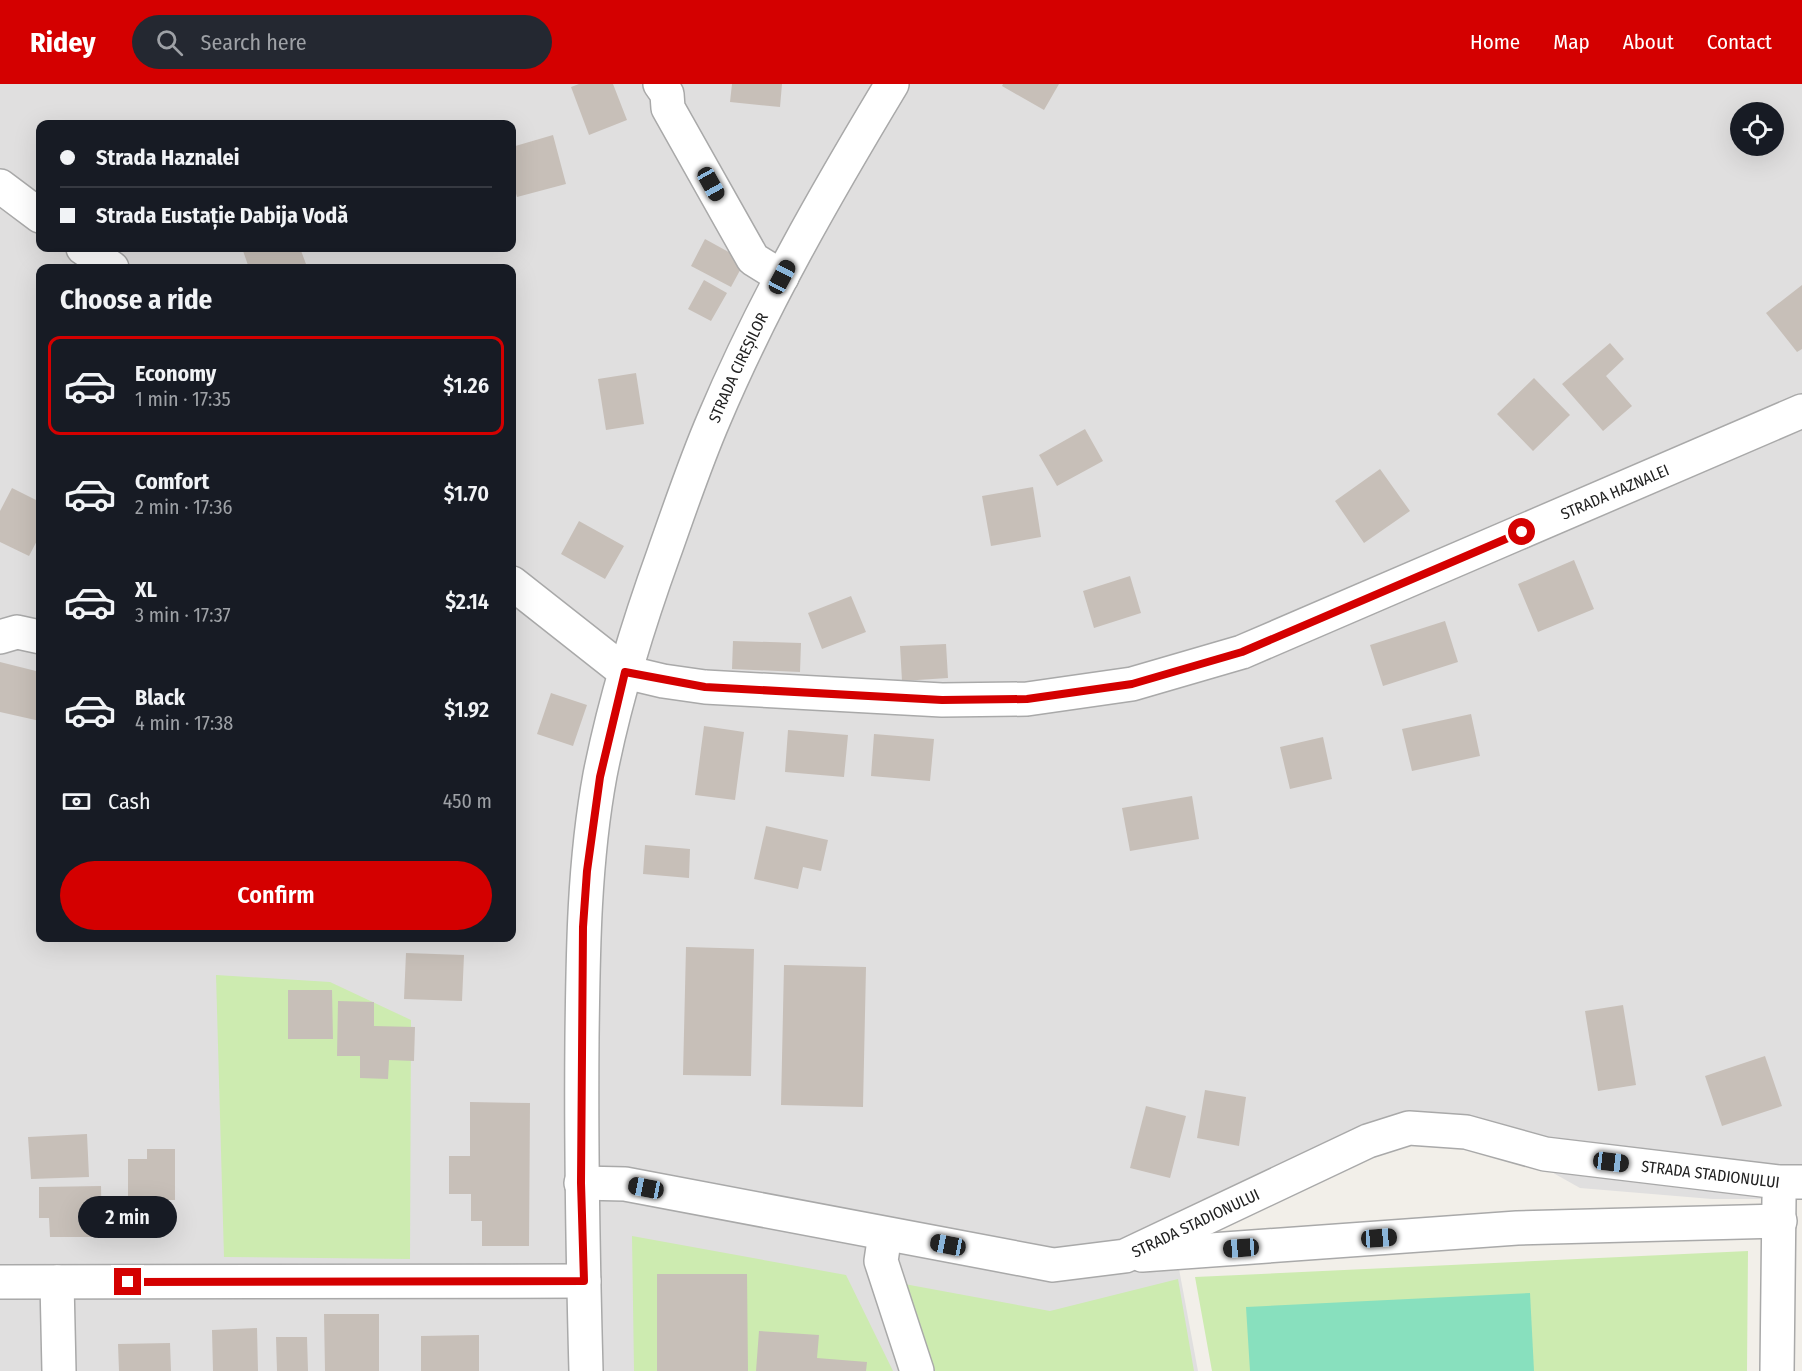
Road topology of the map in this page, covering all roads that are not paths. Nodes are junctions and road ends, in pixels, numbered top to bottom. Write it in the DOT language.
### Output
graph roads {
  1 [pos="892,84"];
  2 [pos="665,87"];
  3 [pos="0,186"];
  4 [pos="36,213"];
  5 [pos="89,252"];
  6 [pos="106,264"];
  7 [pos="782,277"];
  8 [pos="1802,411"];
  9 [pos="516,586"];
  10 [pos="36,636"];
  11 [pos="0,637"];
  12 [pos="625,672"];
  13 [pos="1790,1182"];
  14 [pos="581,1183"];
  15 [pos="1780,1221"];
  16 [pos="885,1234"];
  17 [pos="1125,1257"];
  18 [pos="584,1281"];
  19 [pos="0,1282"];
  20 [pos="57,1282"];
  21 [pos="59,1371"];
  22 [pos="586,1371"];
  23 [pos="917,1371"];
  24 [pos="1777,1371"];
  1 -- 7 [label="street, STRADA CIREȘILOR"];
  2 -- 7 [label="street"];
  3 -- 4 [label="street"];
  5 -- 6 [label="street"];
  7 -- 12 [label="street, STRADA CIREȘILOR"];
  8 -- 12 [label="street, STRADA HAZNALEI"];
  9 -- 12 [label="street"];
  10 -- 11 [label="street"];
  12 -- 14 [label="street, STRADA CIREȘILOR"];
  13 -- 15 [label="street"];
  13 -- 17 [label="street, STRADA STADIONULUI"];
  14 -- 16 [label="street, STRADA STADIONULUI"];
  14 -- 18 [label="street, STRADA CIREȘILOR"];
  15 -- 17 [label="street"];
  15 -- 24 [label="street"];
  16 -- 17 [label="street, STRADA STADIONULUI"];
  16 -- 23 [label="street"];
  18 -- 20 [label="street"];
  18 -- 22 [label="street, STRADA CIREȘILOR"];
  19 -- 20 [label="street"];
  20 -- 21 [label="street"];
}
